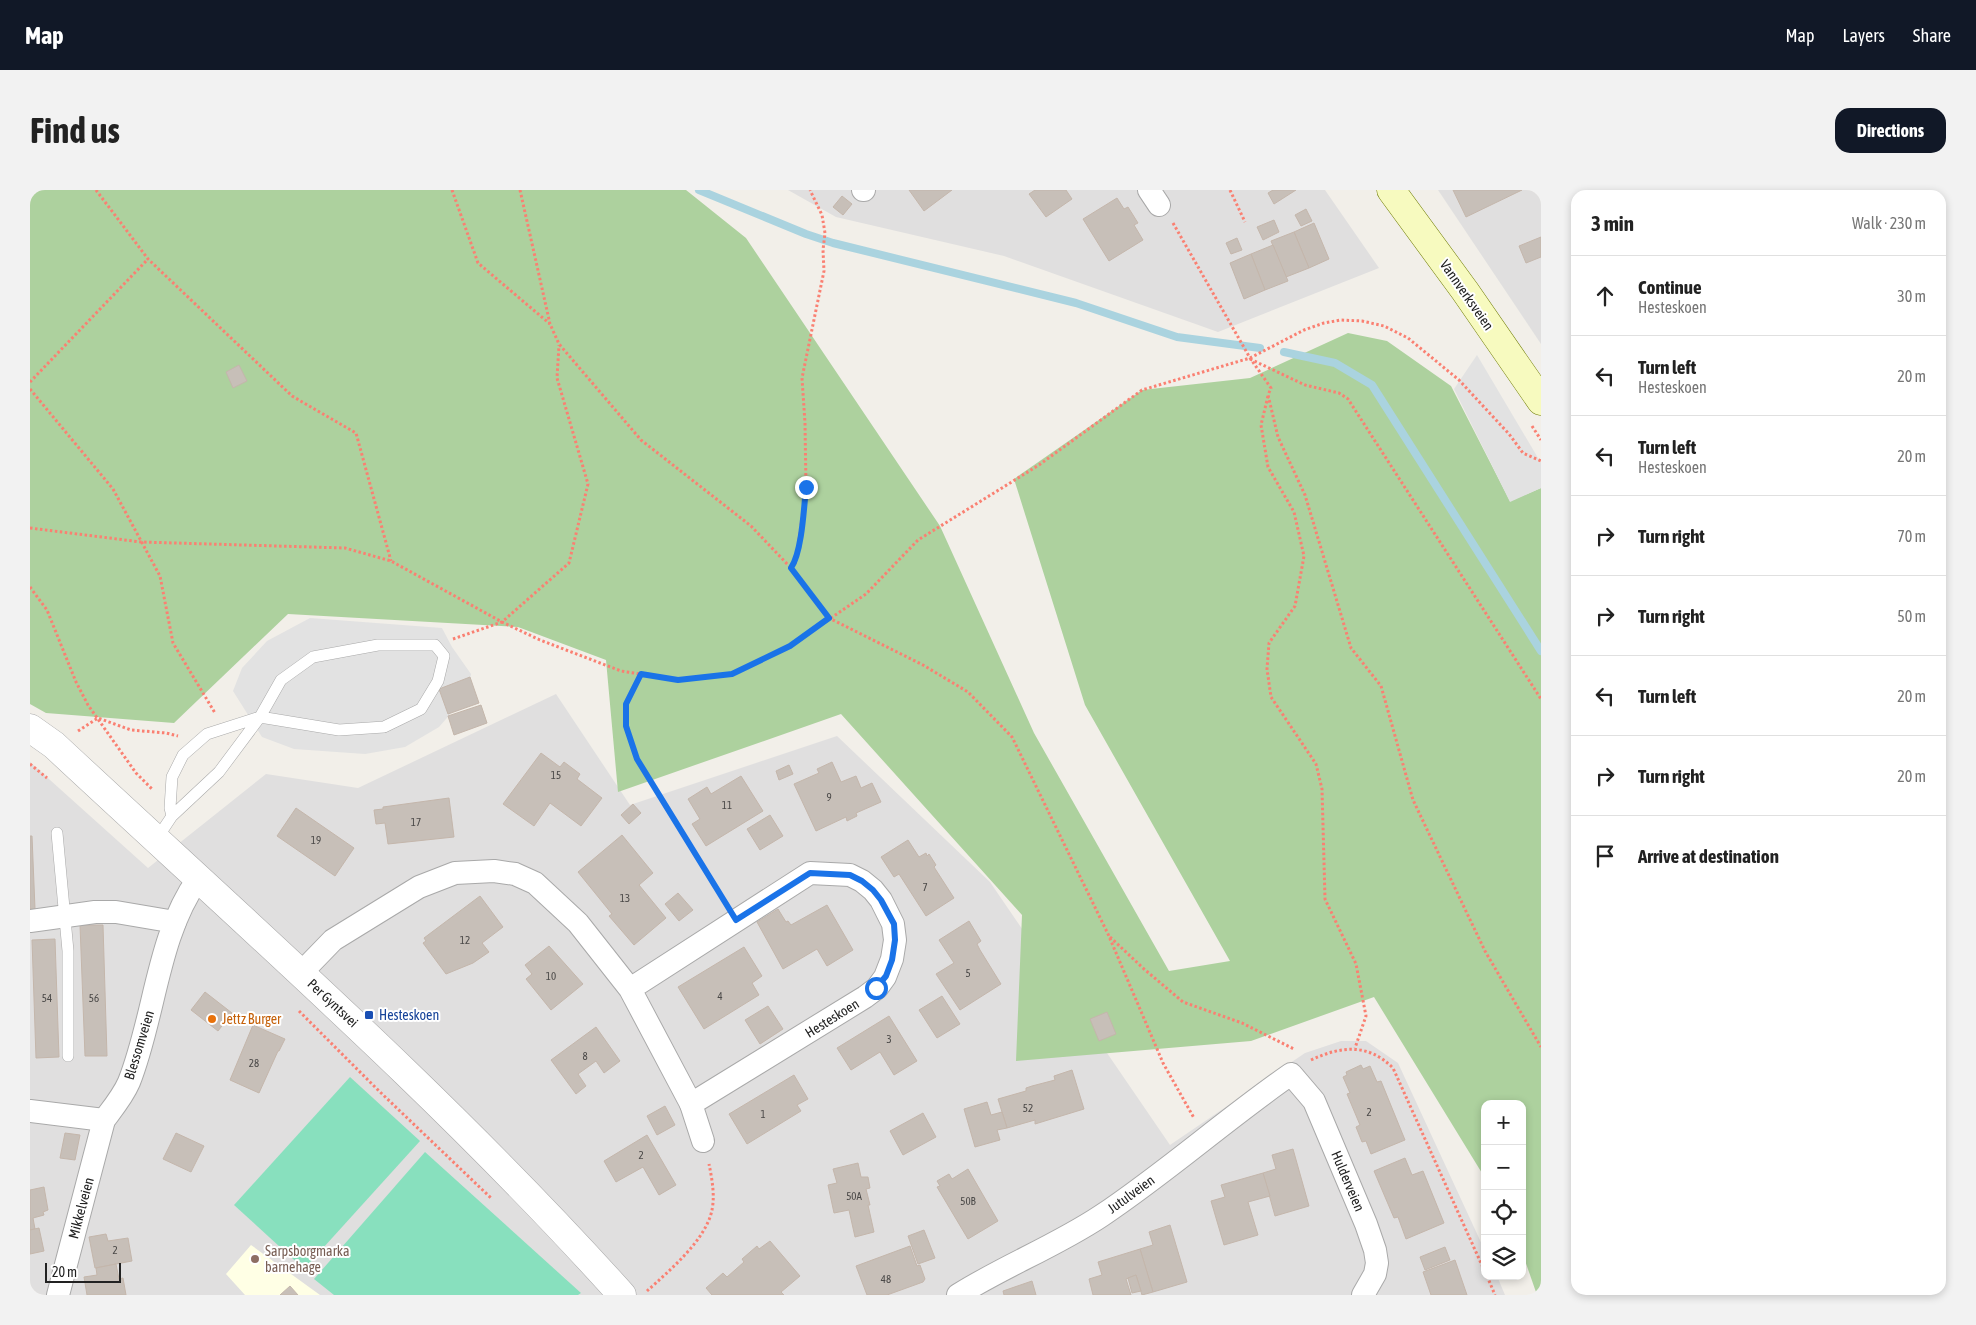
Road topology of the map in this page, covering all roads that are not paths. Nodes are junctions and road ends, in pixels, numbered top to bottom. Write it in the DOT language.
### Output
graph roads {
  1 [pos="1391,190"];
  2 [pos="1539,395"];
  3 [pos="260,717"];
  4 [pos="30,728"];
  5 [pos="171,812"];
  6 [pos="57,833"];
  7 [pos="156,840"];
  8 [pos="198,879"];
  9 [pos="66,915"];
  10 [pos="30,921"];
  11 [pos="175,922"];
  12 [pos="301,973"];
  13 [pos="630,989"];
  14 [pos="68,1056"];
  15 [pos="1291,1074"];
  16 [pos="691,1104"];
  17 [pos="30,1111"];
  18 [pos="104,1120"];
  19 [pos="703,1141"];
  20 [pos="58,1295"];
  21 [pos="622,1295"];
  22 [pos="958,1295"];
  23 [pos="1363,1295"];
  1 -- 2 [label="main road, Vannverksveien"];
  3 -- 3 [label="lane"];
  3 -- 5 [label="lane"];
  3 -- 5 [label="lane"];
  4 -- 7 [label="street, Per Gyntsvei"];
  5 -- 7 [label="lane"];
  6 -- 9 [label="lane"];
  7 -- 8 [label="street, Per Gyntsvei"];
  8 -- 11 [label="street, Blessomveien"];
  8 -- 12 [label="street, Per Gyntsvei"];
  9 -- 10 [label="street"];
  9 -- 11 [label="street"];
  9 -- 14 [label="lane"];
  11 -- 18 [label="street, Blessomveien"];
  12 -- 13 [label="street"];
  12 -- 21 [label="street, Per Gyntsvei"];
  13 -- 16 [label="street"];
  13 -- 16 [label="street, Hesteskoen"];
  15 -- 22 [label="street, Jutulveien"];
  15 -- 23 [label="street, Hulderveien"];
  16 -- 19 [label="street"];
  17 -- 18 [label="street"];
  18 -- 20 [label="street, Mikkelveien"];
}
